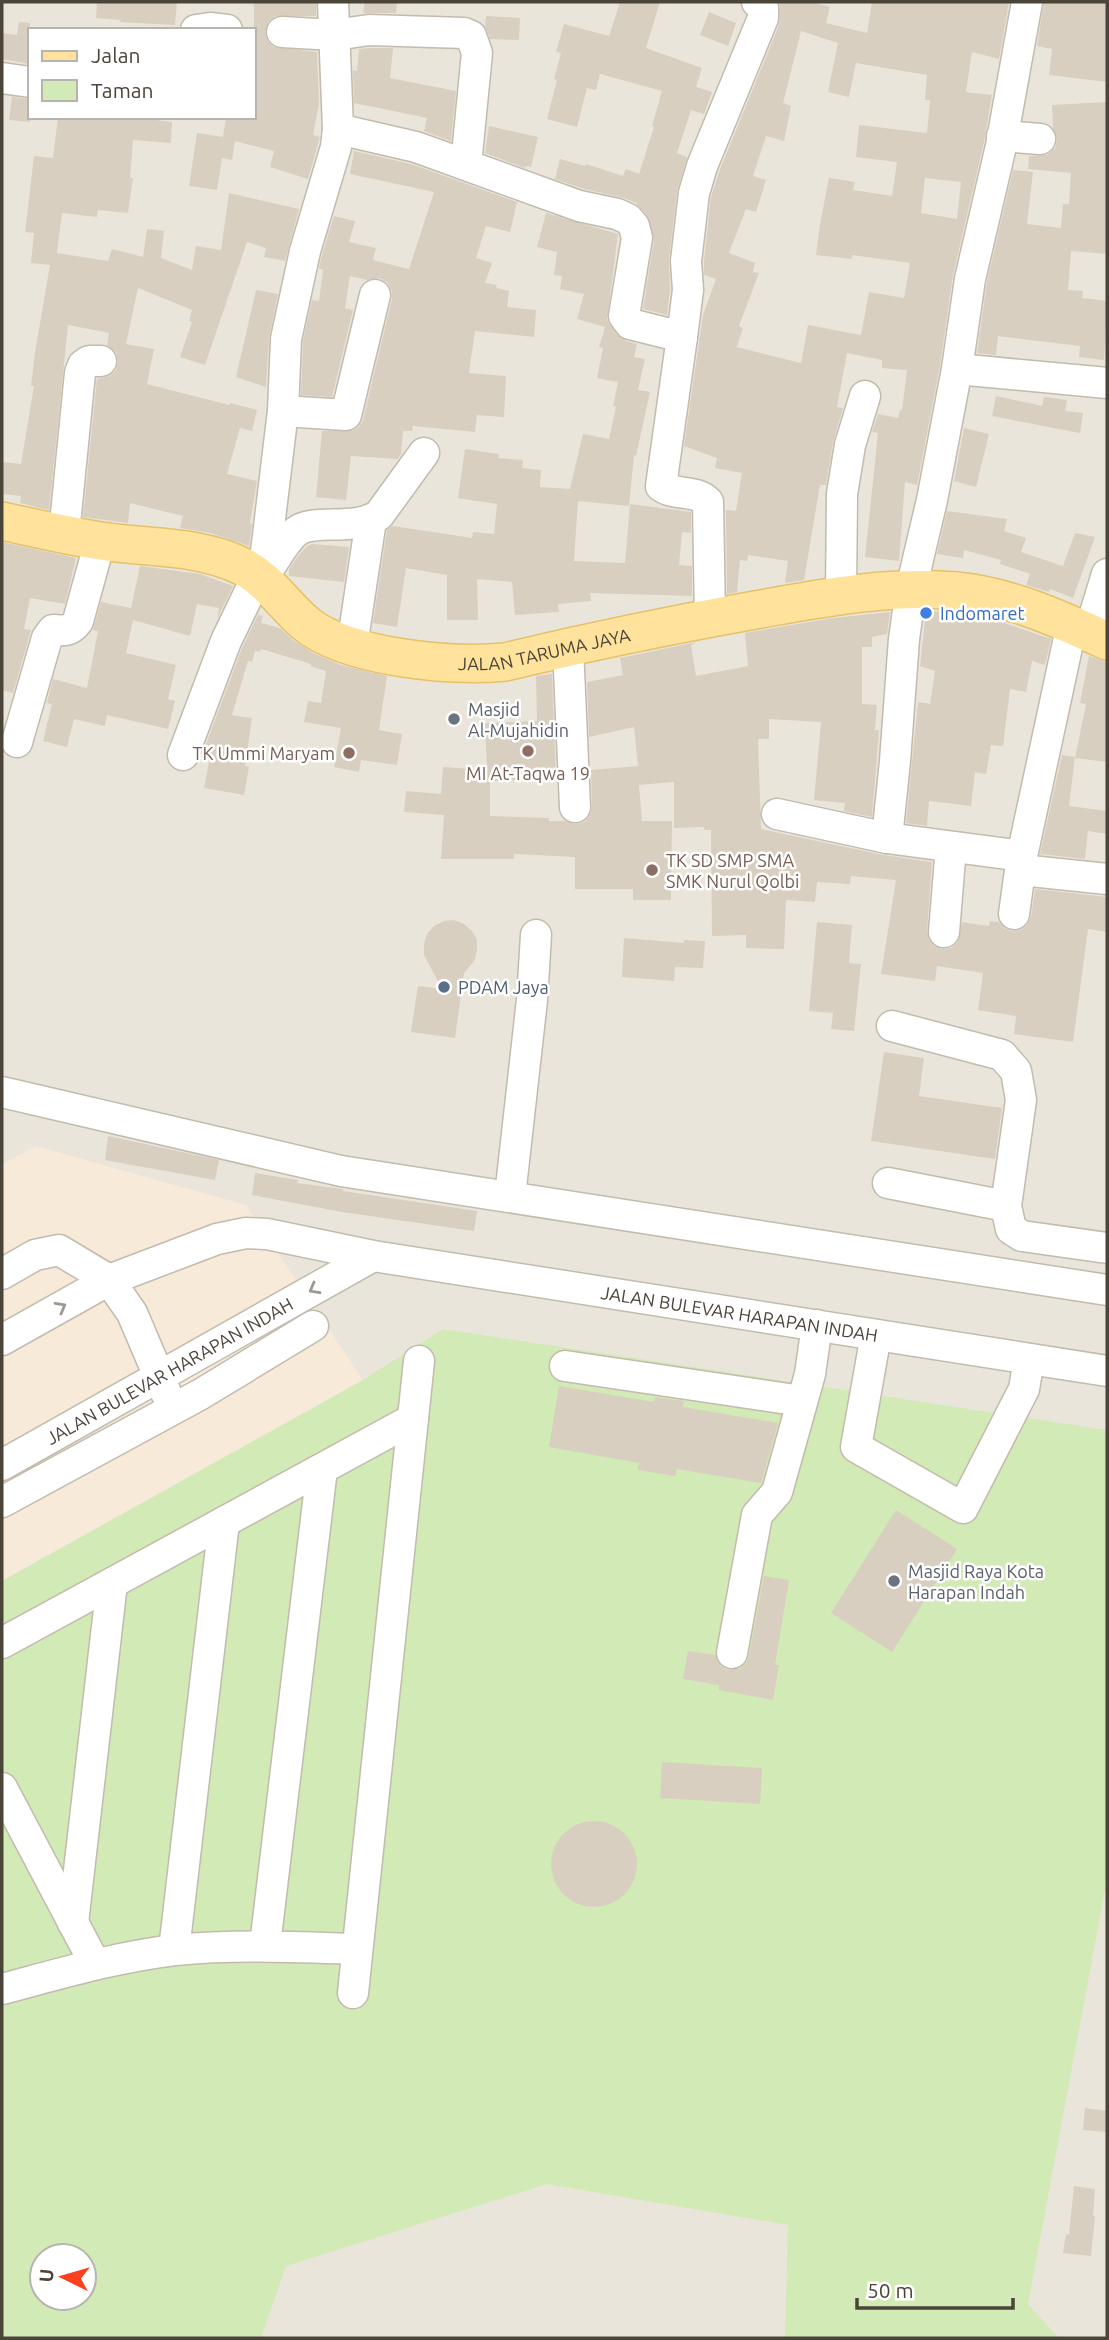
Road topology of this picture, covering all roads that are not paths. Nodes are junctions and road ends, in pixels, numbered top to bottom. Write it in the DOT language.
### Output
graph roads {
  1 [pos="333,2"];
  2 [pos="757,2"];
  3 [pos="1027,2"];
  4 [pos="282,32"];
  5 [pos="335,35"];
  6 [pos="2,78"];
  7 [pos="28,82"];
  8 [pos="338,130"];
  9 [pos="1002,136"];
  10 [pos="1040,139"];
  11 [pos="466,165"];
  12 [pos="375,295"];
  13 [pos="682,337"];
  14 [pos="101,361"];
  15 [pos="957,369"];
  16 [pos="1107,383"];
  17 [pos="865,397"];
  18 [pos="283,411"];
  19 [pos="424,453"];
  20 [pos="371,520"];
  21 [pos="2,521"];
  22 [pos="64,534"];
  23 [pos="100,541"];
  24 [pos="1107,574"];
  25 [pos="260,577"];
  26 [pos="912,589"];
  27 [pos="841,595"];
  28 [pos="710,618"];
  29 [pos="1089,633"];
  30 [pos="352,646"];
  31 [pos="568,647"];
  32 [pos="17,742"];
  33 [pos="183,755"];
  34 [pos="575,807"];
  35 [pos="776,814"];
  36 [pos="887,838"];
  37 [pos="951,847"];
  38 [pos="1022,863"];
  39 [pos="1107,879"];
  40 [pos="1014,914"];
  41 [pos="944,932"];
  42 [pos="536,935"];
  43 [pos="891,1026"];
  44 [pos="2,1092"];
  45 [pos="888,1183"];
  46 [pos="510,1196"];
  47 [pos="1006,1206"];
  48 [pos="1107,1248"];
  49 [pos="373,1256"];
  50 [pos="2,1274"];
  51 [pos="109,1280"];
  52 [pos="1107,1290"];
  53 [pos="817,1325"];
  54 [pos="313,1326"];
  55 [pos="876,1335"];
  56 [pos="2,1340"];
  57 [pos="1029,1359"];
  58 [pos="419,1362"];
  59 [pos="565,1366"];
  60 [pos="1107,1371"];
  61 [pos="159,1376"];
  62 [pos="802,1401"];
  63 [pos="173,1409"];
  64 [pos="413,1419"];
  65 [pos="2,1465"];
  66 [pos="321,1469"];
  67 [pos="2,1502"];
  68 [pos="224,1522"];
  69 [pos="112,1583"];
  70 [pos="2,1643"];
  71 [pos="732,1653"];
  72 [pos="5,1801"];
  73 [pos="74,1923"];
  74 [pos="265,1945"];
  75 [pos="357,1949"];
  76 [pos="174,1950"];
  77 [pos="95,1964"];
  78 [pos="2,1989"];
  79 [pos="353,1993"];
  1 -- 5 [label="street"];
  2 -- 13 [label="street"];
  3 -- 9 [label="street"];
  4 -- 5 [label="street"];
  5 -- 8 [label="street"];
  5 -- 11 [label="street"];
  6 -- 7 [label="street"];
  8 -- 11 [label="street"];
  8 -- 18 [label="street"];
  9 -- 10 [label="street"];
  9 -- 15 [label="street"];
  11 -- 13 [label="street"];
  12 -- 18 [label="street"];
  13 -- 28 [label="street"];
  14 -- 22 [label="street"];
  15 -- 16 [label="street"];
  15 -- 26 [label="street"];
  17 -- 27 [label="street"];
  18 -- 25 [label="street"];
  19 -- 20 [label="street"];
  20 -- 25 [label="street"];
  20 -- 30 [label="street"];
  21 -- 22 [label="main road, JALAN TARUMA JAYA"];
  22 -- 23 [label="main road, JALAN TARUMA JAYA"];
  23 -- 25 [label="main road, JALAN TARUMA JAYA"];
  23 -- 32 [label="street"];
  24 -- 29 [label="street"];
  25 -- 30 [label="main road, JALAN TARUMA JAYA"];
  25 -- 33 [label="street"];
  26 -- 27 [label="main road, JALAN TARUMA JAYA"];
  26 -- 29 [label="main road, JALAN TARUMA JAYA"];
  26 -- 36 [label="street"];
  27 -- 28 [label="main road, JALAN TARUMA JAYA"];
  28 -- 31 [label="main road, JALAN TARUMA JAYA"];
  29 -- 38 [label="street"];
  30 -- 31 [label="main road, JALAN TARUMA JAYA"];
  31 -- 34 [label="street"];
  35 -- 36 [label="street"];
  36 -- 37 [label="street"];
  37 -- 38 [label="street"];
  37 -- 41 [label="street"];
  38 -- 39 [label="street"];
  38 -- 40 [label="street"];
  42 -- 46 [label="street"];
  43 -- 47 [label="street"];
  44 -- 46 [label="street"];
  45 -- 47 [label="street"];
  46 -- 52 [label="street"];
  47 -- 48 [label="street"];
  49 -- 51 [label="street, JALAN BULEVAR HARAPAN INDAH"];
  49 -- 53 [label="street, JALAN BULEVAR HARAPAN INDAH"];
  49 -- 61 [label="street, JALAN BULEVAR HARAPAN INDAH, one-way"];
  50 -- 51 [label="street"];
  56 -- 51 [label="street, JALAN BULEVAR HARAPAN INDAH, one-way"];
  51 -- 61 [label="street"];
  53 -- 55 [label="street, JALAN BULEVAR HARAPAN INDAH"];
  53 -- 62 [label="street"];
  54 -- 63 [label="street"];
  55 -- 57 [label="street, JALAN BULEVAR HARAPAN INDAH"];
  55 -- 57 [label="street"];
  57 -- 60 [label="street, JALAN BULEVAR HARAPAN INDAH"];
  58 -- 64 [label="street"];
  59 -- 62 [label="street"];
  61 -- 63 [label="street"];
  61 -- 65 [label="street, JALAN BULEVAR HARAPAN INDAH"];
  62 -- 71 [label="street"];
  63 -- 67 [label="street"];
  64 -- 66 [label="street"];
  64 -- 75 [label="street"];
  66 -- 68 [label="street"];
  66 -- 74 [label="street"];
  68 -- 69 [label="street"];
  68 -- 76 [label="street"];
  69 -- 70 [label="street"];
  69 -- 73 [label="street"];
  72 -- 73 [label="street"];
  73 -- 77 [label="street"];
  74 -- 75 [label="street"];
  74 -- 76 [label="street"];
  75 -- 79 [label="street"];
  76 -- 77 [label="street"];
  77 -- 78 [label="street"];
}
